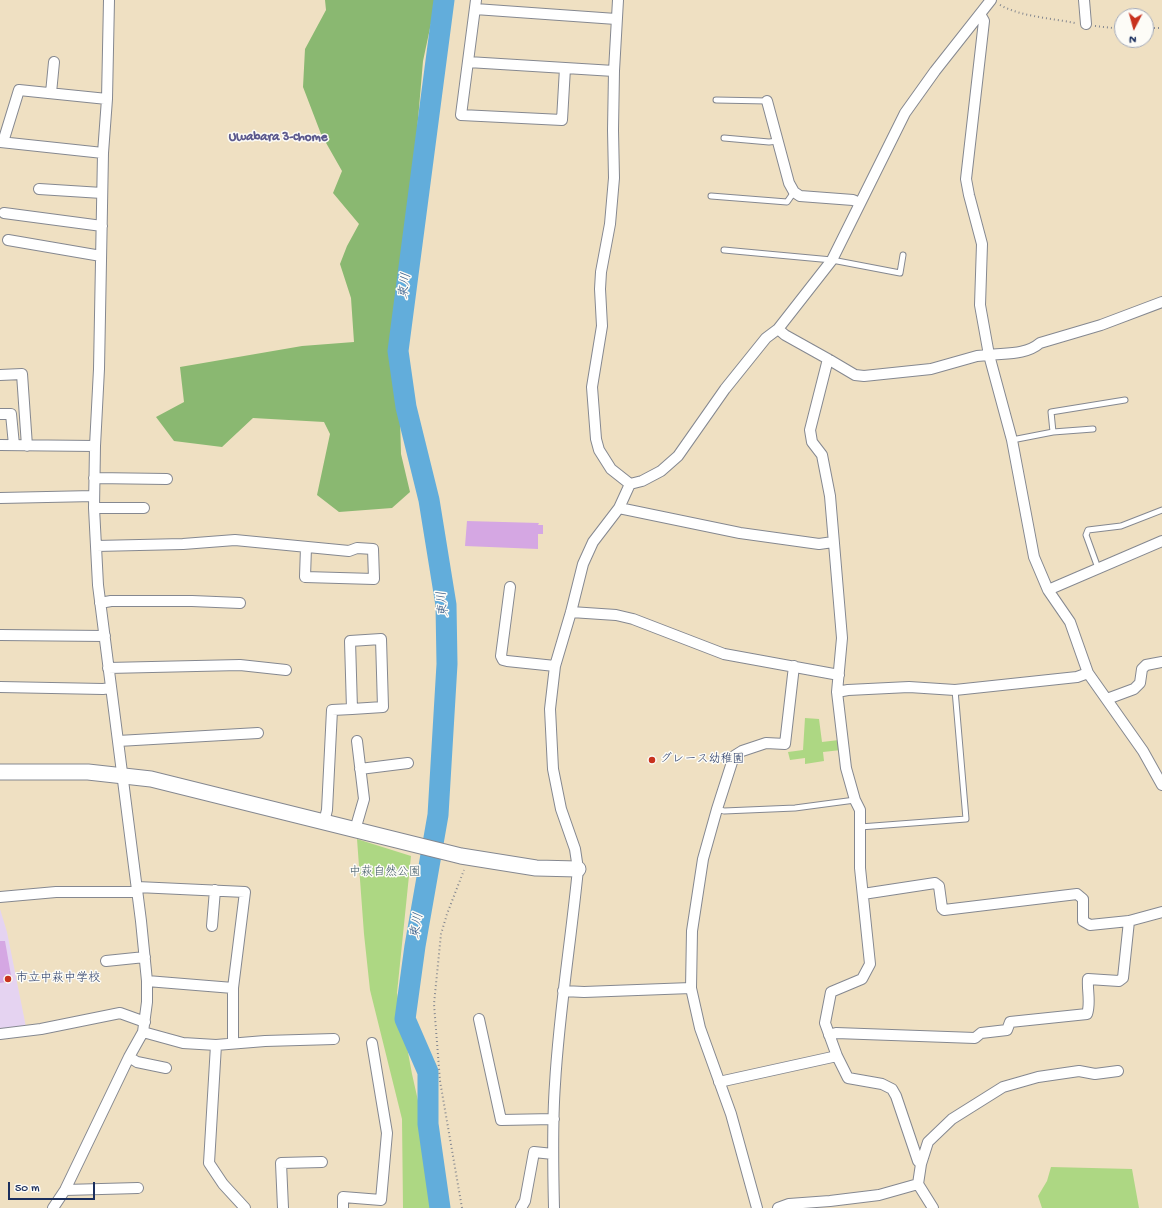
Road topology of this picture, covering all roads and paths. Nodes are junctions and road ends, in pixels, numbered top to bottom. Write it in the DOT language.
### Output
graph roads {
  1 [pos="109,0"];
  2 [pos="618,0"];
  3 [pos="1084,0"];
  4 [pos="994,1"];
  5 [pos="476,5"];
  6 [pos="980,14"];
  7 [pos="616,19"];
  8 [pos="1086,24"];
  9 [pos="1114,28"];
  10 [pos="54,62"];
  11 [pos="468,62"];
  12 [pos="565,68"];
  13 [pos="614,71"];
  14 [pos="51,93"];
  15 [pos="107,99"];
  16 [pos="716,100"];
  17 [pos="767,101"];
  18 [pos="724,138"];
  19 [pos="779,141"];
  20 [pos="1,142"];
  21 [pos="103,153"];
  22 [pos="39,189"];
  23 [pos="794,192"];
  24 [pos="102,193"];
  25 [pos="711,196"];
  26 [pos="860,203"];
  27 [pos="4,213"];
  28 [pos="102,226"];
  29 [pos="8,240"];
  30 [pos="724,250"];
  31 [pos="903,255"];
  32 [pos="101,256"];
  33 [pos="832,260"];
  34 [pos="1162,302"];
  35 [pos="778,330"];
  36 [pos="989,355"];
  37 [pos="828,358"];
  38 [pos="0,375"];
  39 [pos="1125,400"];
  40 [pos="0,414"];
  41 [pos="1093,428"];
  42 [pos="1053,432"];
  43 [pos="1012,440"];
  44 [pos="0,445"];
  45 [pos="14,445"];
  46 [pos="27,446"];
  47 [pos="95,446"];
  48 [pos="94,478"];
  49 [pos="167,479"];
  50 [pos="630,484"];
  51 [pos="94,496"];
  52 [pos="0,498"];
  53 [pos="94,508"];
  54 [pos="144,508"];
  55 [pos="619,508"];
  56 [pos="1162,510"];
  57 [pos="1162,541"];
  58 [pos="833,542"];
  59 [pos="96,546"];
  60 [pos="306,547"];
  61 [pos="1098,568"];
  62 [pos="510,587"];
  63 [pos="1048,590"];
  64 [pos="100,602"];
  65 [pos="240,603"];
  66 [pos="571,612"];
  67 [pos="0,635"];
  68 [pos="104,636"];
  69 [pos="1162,662"];
  70 [pos="555,666"];
  71 [pos="794,666"];
  72 [pos="108,668"];
  73 [pos="286,670"];
  74 [pos="1088,673"];
  75 [pos="839,675"];
  76 [pos="0,687"];
  77 [pos="111,688"];
  78 [pos="955,690"];
  79 [pos="837,692"];
  80 [pos="1107,699"];
  81 [pos="352,708"];
  82 [pos="258,733"];
  83 [pos="118,741"];
  84 [pos="357,741"];
  85 [pos="408,763"];
  86 [pos="360,769"];
  87 [pos="0,772"];
  88 [pos="122,775"];
  89 [pos="1162,785"];
  90 [pos="855,800"];
  91 [pos="717,809"];
  92 [pos="324,822"];
  93 [pos="860,827"];
  94 [pos="355,830"];
  95 [pos="465,856"];
  96 [pos="578,869"];
  97 [pos="137,889"];
  98 [pos="215,890"];
  99 [pos="863,894"];
  100 [pos="0,897"];
  101 [pos="1162,912"];
  102 [pos="1130,921"];
  103 [pos="212,926"];
  104 [pos="145,957"];
  105 [pos="106,961"];
  106 [pos="147,981"];
  107 [pos="233,988"];
  108 [pos="691,988"];
  109 [pos="563,991"];
  110 [pos="479,1019"];
  111 [pos="144,1027"];
  112 [pos="0,1034"];
  113 [pos="830,1035"];
  114 [pos="334,1039"];
  115 [pos="233,1043"];
  116 [pos="372,1043"];
  117 [pos="216,1045"];
  118 [pos="837,1056"];
  119 [pos="129,1057"];
  120 [pos="166,1068"];
  121 [pos="1118,1071"];
  122 [pos="719,1082"];
  123 [pos="554,1119"];
  124 [pos="553,1154"];
  125 [pos="322,1162"];
  126 [pos="921,1164"];
  127 [pos="918,1184"];
  128 [pos="138,1188"];
  129 [pos="65,1190"];
  130 [pos="53,1208"];
  131 [pos="245,1208"];
  132 [pos="283,1208"];
  133 [pos="343,1208"];
  134 [pos="462,1208"];
  135 [pos="521,1208"];
  136 [pos="554,1208"];
  137 [pos="757,1208"];
  138 [pos="778,1208"];
  139 [pos="932,1208"];
  1 -- 15 [label="street"];
  2 -- 7 [label="street"];
  3 -- 8 [label="street"];
  4 -- 6 [label="street"];
  4 -- 8 [label="path"];
  5 -- 7 [label="street"];
  5 -- 11 [label="street"];
  6 -- 26 [label="street"];
  6 -- 36 [label="street"];
  7 -- 13 [label="street"];
  8 -- 9 [label="path"];
  10 -- 14 [label="street"];
  11 -- 12 [label="street"];
  11 -- 12 [label="street"];
  12 -- 13 [label="street"];
  13 -- 50 [label="street"];
  14 -- 15 [label="street"];
  14 -- 20 [label="street"];
  15 -- 21 [label="street"];
  16 -- 17 [label="lane"];
  17 -- 19 [label="street"];
  18 -- 19 [label="lane"];
  19 -- 23 [label="street"];
  20 -- 21 [label="street"];
  21 -- 24 [label="street"];
  22 -- 24 [label="street"];
  23 -- 25 [label="lane"];
  23 -- 26 [label="street"];
  24 -- 28 [label="street"];
  26 -- 33 [label="street"];
  27 -- 28 [label="street"];
  28 -- 32 [label="street"];
  29 -- 32 [label="street"];
  30 -- 33 [label="lane"];
  31 -- 33 [label="lane"];
  32 -- 47 [label="street"];
  33 -- 35 [label="street"];
  34 -- 36 [label="street"];
  35 -- 37 [label="street"];
  35 -- 50 [label="street"];
  36 -- 37 [label="street"];
  36 -- 43 [label="street"];
  37 -- 58 [label="street"];
  38 -- 46 [label="street"];
  39 -- 42 [label="lane"];
  40 -- 45 [label="street"];
  41 -- 42 [label="lane"];
  42 -- 43 [label="lane"];
  43 -- 63 [label="street"];
  44 -- 45 [label="street"];
  45 -- 46 [label="street"];
  46 -- 47 [label="street"];
  47 -- 48 [label="street"];
  48 -- 49 [label="street"];
  48 -- 51 [label="street"];
  50 -- 55 [label="street"];
  51 -- 52 [label="street"];
  51 -- 53 [label="street"];
  53 -- 54 [label="street"];
  53 -- 59 [label="street"];
  55 -- 58 [label="street"];
  55 -- 66 [label="street"];
  56 -- 61 [label="lane"];
  57 -- 61 [label="street"];
  58 -- 75 [label="street"];
  59 -- 60 [label="street"];
  59 -- 64 [label="street"];
  60 -- 60 [label="street"];
  61 -- 63 [label="street"];
  62 -- 70 [label="street"];
  63 -- 74 [label="street"];
  64 -- 65 [label="street"];
  64 -- 68 [label="street"];
  66 -- 70 [label="street"];
  66 -- 71 [label="street"];
  67 -- 68 [label="street"];
  68 -- 72 [label="street"];
  69 -- 80 [label="street"];
  70 -- 96 [label="street"];
  71 -- 75 [label="street"];
  71 -- 91 [label="street"];
  72 -- 73 [label="street"];
  72 -- 77 [label="street"];
  74 -- 78 [label="street"];
  74 -- 80 [label="street"];
  75 -- 79 [label="street"];
  76 -- 77 [label="street"];
  77 -- 83 [label="street"];
  78 -- 79 [label="street"];
  78 -- 93 [label="lane"];
  79 -- 90 [label="street"];
  80 -- 89 [label="street"];
  81 -- 81 [label="street"];
  81 -- 92 [label="street"];
  82 -- 83 [label="street"];
  83 -- 88 [label="street"];
  84 -- 86 [label="street"];
  85 -- 86 [label="street"];
  86 -- 94 [label="street"];
  87 -- 88 [label="street"];
  88 -- 92 [label="street"];
  88 -- 97 [label="street"];
  90 -- 91 [label="lane"];
  90 -- 93 [label="street"];
  91 -- 108 [label="street"];
  92 -- 94 [label="street"];
  93 -- 99 [label="street"];
  94 -- 95 [label="street"];
  95 -- 96 [label="street"];
  95 -- 134 [label="path"];
  96 -- 109 [label="street"];
  97 -- 98 [label="street"];
  97 -- 100 [label="street"];
  97 -- 104 [label="street"];
  98 -- 103 [label="street"];
  98 -- 107 [label="street"];
  99 -- 102 [label="street"];
  99 -- 113 [label="street"];
  101 -- 102 [label="street"];
  102 -- 113 [label="street"];
  104 -- 105 [label="street"];
  104 -- 106 [label="street"];
  106 -- 107 [label="street"];
  106 -- 111 [label="street"];
  107 -- 115 [label="street"];
  108 -- 109 [label="street"];
  108 -- 122 [label="street"];
  109 -- 123 [label="street"];
  110 -- 123 [label="street"];
  111 -- 112 [label="street"];
  111 -- 117 [label="street"];
  111 -- 119 [label="street"];
  113 -- 118 [label="street"];
  114 -- 115 [label="street"];
  115 -- 117 [label="street"];
  116 -- 133 [label="street"];
  117 -- 131 [label="street"];
  118 -- 122 [label="street"];
  118 -- 126 [label="street"];
  119 -- 120 [label="street"];
  119 -- 129 [label="street"];
  121 -- 126 [label="street"];
  122 -- 137 [label="street"];
  123 -- 124 [label="street"];
  124 -- 135 [label="street"];
  124 -- 136 [label="street"];
  125 -- 132 [label="street"];
  126 -- 127 [label="street"];
  127 -- 138 [label="street"];
  127 -- 139 [label="street"];
  128 -- 129 [label="street"];
  129 -- 130 [label="street"];
}
